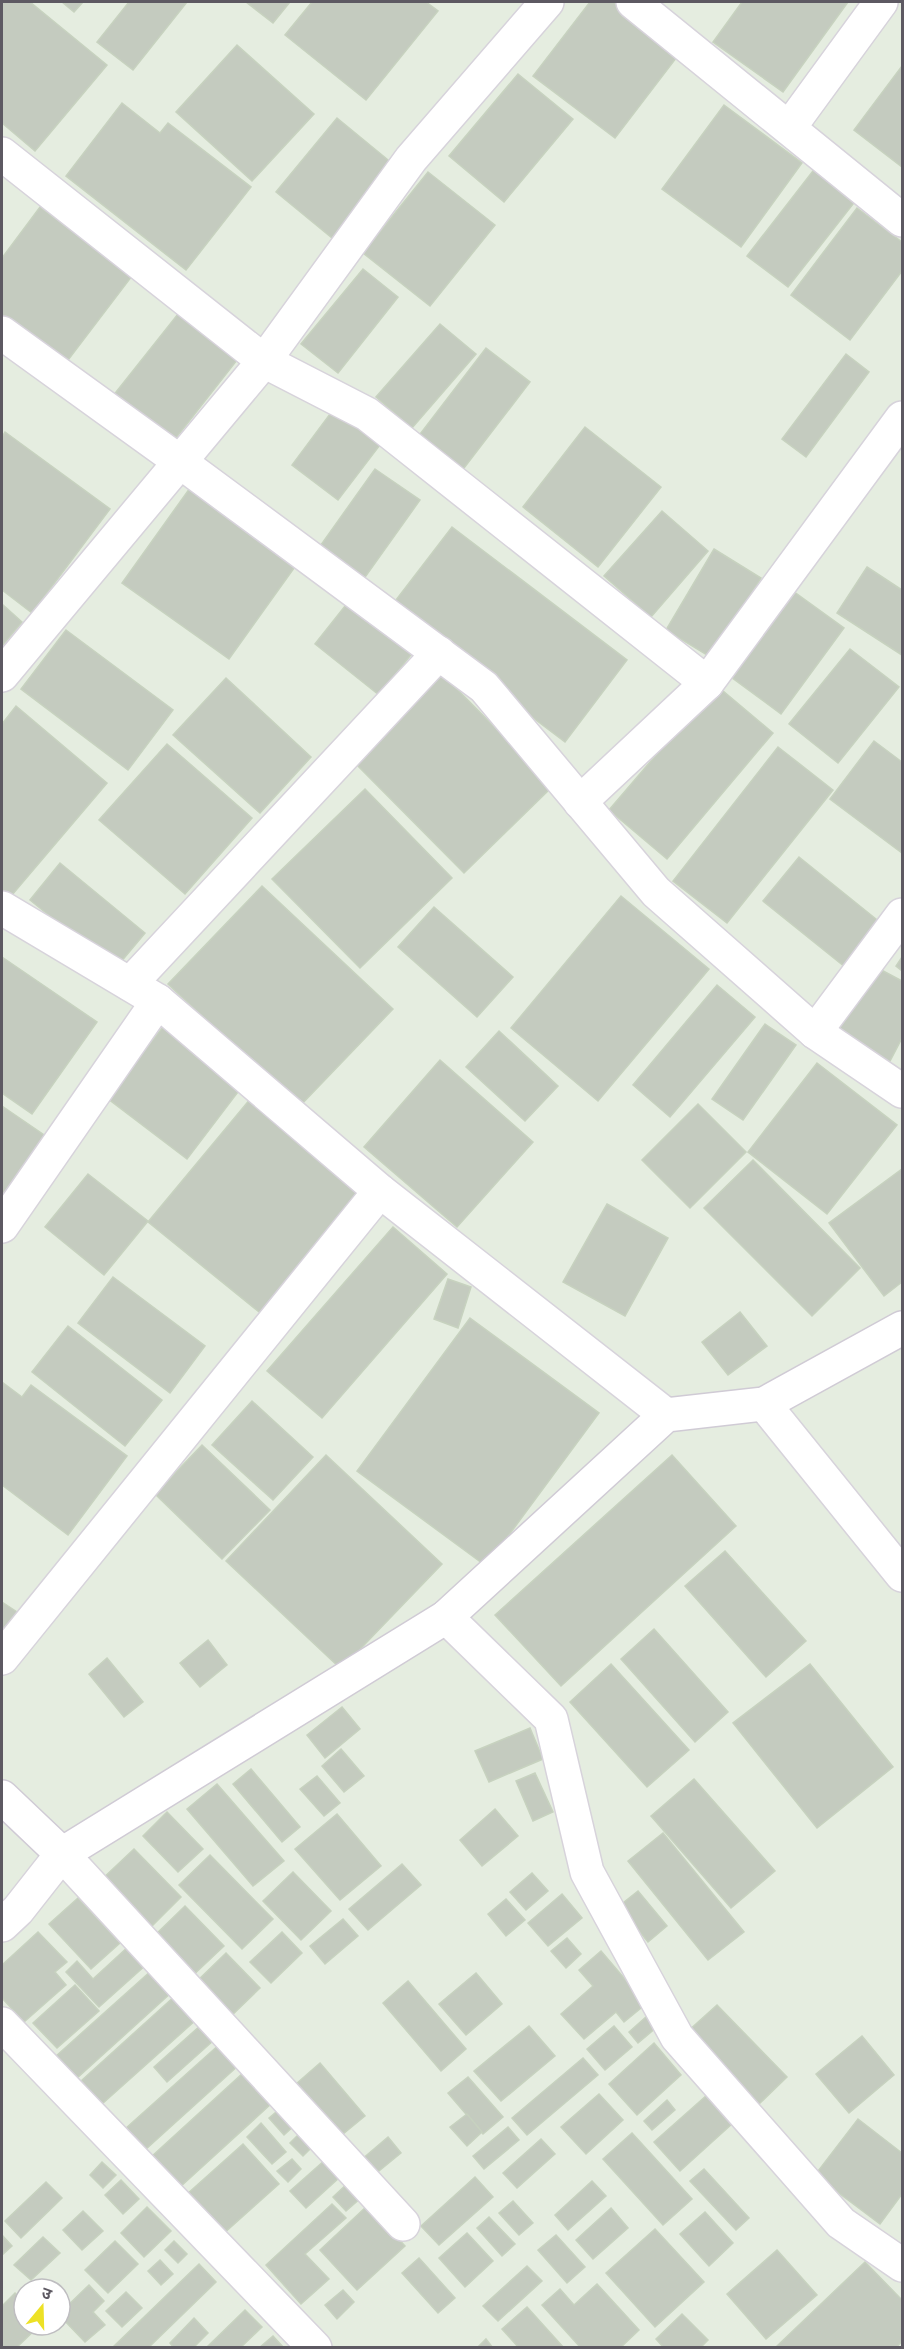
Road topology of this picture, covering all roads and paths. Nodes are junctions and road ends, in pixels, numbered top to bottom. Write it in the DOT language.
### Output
graph roads {
  1 [pos="547,2"];
  2 [pos="881,2"];
  3 [pos="637,3"];
  4 [pos="789,128"];
  5 [pos="2,154"];
  6 [pos="903,220"];
  7 [pos="2,333"];
  8 [pos="264,360"];
  9 [pos="903,418"];
  10 [pos="179,461"];
  11 [pos="439,653"];
  12 [pos="2,675"];
  13 [pos="707,683"];
  14 [pos="580,802"];
  15 [pos="2,908"];
  16 [pos="903,915"];
  17 [pos="130,984"];
  18 [pos="158,1001"];
  19 [pos="815,1032"];
  20 [pos="903,1091"];
  21 [pos="380,1191"];
  22 [pos="2,1227"];
  23 [pos="903,1328"];
  24 [pos="764,1404"];
  25 [pos="666,1415"];
  26 [pos="903,1575"];
  27 [pos="446,1617"];
  28 [pos="2,1658"];
  29 [pos="2,1797"];
  30 [pos="62,1854"];
  31 [pos="2,1925"];
  32 [pos="2,2024"];
  33 [pos="403,2224"];
  34 [pos="903,2265"];
  35 [pos="315,2348"];
  1 -- 8 [label="street"];
  2 -- 4 [label="street"];
  3 -- 4 [label="street"];
  4 -- 6 [label="street"];
  5 -- 8 [label="street"];
  7 -- 10 [label="street"];
  8 -- 10 [label="street"];
  8 -- 13 [label="street"];
  9 -- 13 [label="street"];
  10 -- 11 [label="street"];
  10 -- 12 [label="street"];
  11 -- 14 [label="street"];
  11 -- 17 [label="street"];
  13 -- 14 [label="street"];
  14 -- 19 [label="street"];
  15 -- 17 [label="street"];
  16 -- 19 [label="street"];
  17 -- 18 [label="street"];
  18 -- 21 [label="street"];
  18 -- 22 [label="street"];
  19 -- 20 [label="street"];
  21 -- 25 [label="street"];
  21 -- 28 [label="street"];
  23 -- 24 [label="street"];
  24 -- 25 [label="street"];
  24 -- 26 [label="street"];
  25 -- 27 [label="street"];
  27 -- 30 [label="street"];
  27 -- 34 [label="street"];
  29 -- 30 [label="street"];
  30 -- 31 [label="street"];
  30 -- 33 [label="street"];
  32 -- 35 [label="street"];
}
